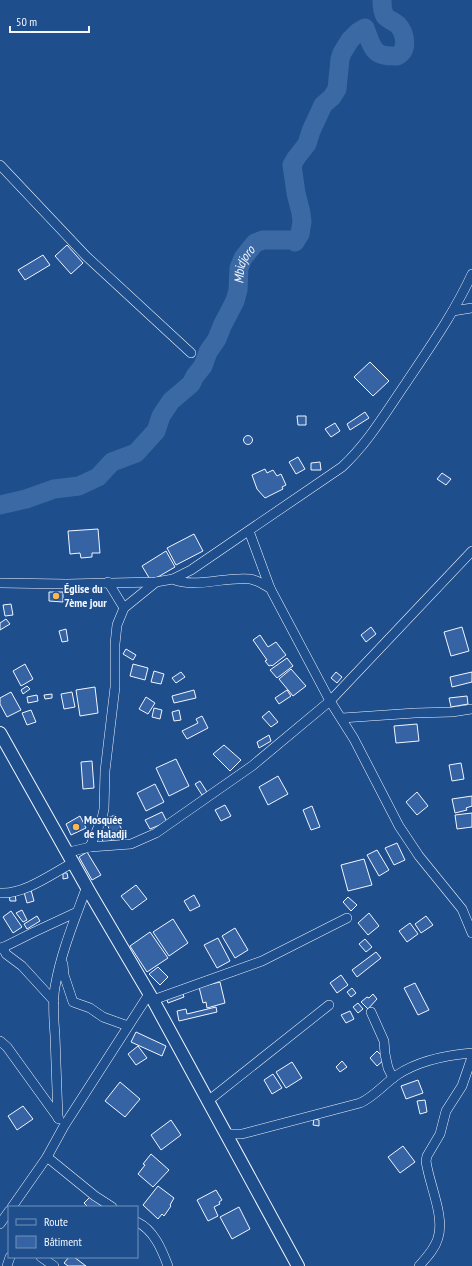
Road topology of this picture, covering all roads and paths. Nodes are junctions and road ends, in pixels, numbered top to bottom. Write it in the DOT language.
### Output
graph roads {
  1 [pos="0,165"];
  2 [pos="472,274"];
  3 [pos="472,308"];
  4 [pos="453,311"];
  5 [pos="191,353"];
  6 [pos="249,531"];
  7 [pos="472,551"];
  8 [pos="173,579"];
  9 [pos="108,582"];
  10 [pos="156,582"];
  11 [pos="0,583"];
  12 [pos="270,588"];
  13 [pos="124,608"];
  14 [pos="330,701"];
  15 [pos="472,709"];
  16 [pos="342,718"];
  17 [pos="0,733"];
  18 [pos="90,847"];
  19 [pos="71,857"];
  20 [pos="87,886"];
  21 [pos="0,893"];
  22 [pos="462,909"];
  23 [pos="77,912"];
  24 [pos="472,913"];
  25 [pos="347,918"];
  26 [pos="472,933"];
  27 [pos="2,948"];
  28 [pos="62,954"];
  29 [pos="151,997"];
  30 [pos="54,1001"];
  31 [pos="329,1005"];
  32 [pos="371,1012"];
  33 [pos="128,1026"];
  34 [pos="0,1041"];
  35 [pos="472,1053"];
  36 [pos="472,1057"];
  37 [pos="393,1078"];
  38 [pos="208,1101"];
  39 [pos="58,1118"];
  40 [pos="64,1126"];
  41 [pos="227,1134"];
  42 [pos="47,1157"];
  43 [pos="13,1206"];
  44 [pos="110,1206"];
  45 [pos="8,1212"];
  46 [pos="138,1222"];
  47 [pos="0,1224"];
  48 [pos="43,1258"];
  49 [pos="54,1266"];
  50 [pos="168,1266"];
  51 [pos="298,1266"];
  52 [pos="419,1266"];
  1 -- 5 [label="street"];
  2 -- 4 [label="street"];
  3 -- 4 [label="street"];
  4 -- 6 [label="street"];
  6 -- 8 [label="street"];
  6 -- 12 [label="street"];
  7 -- 14 [label="street"];
  8 -- 10 [label="street"];
  8 -- 12 [label="street"];
  9 -- 10 [label="street"];
  9 -- 11 [label="street"];
  9 -- 13 [label="street"];
  10 -- 13 [label="street"];
  12 -- 14 [label="street"];
  13 -- 18 [label="street"];
  14 -- 16 [label="street"];
  14 -- 18 [label="street"];
  15 -- 16 [label="street"];
  16 -- 22 [label="street"];
  17 -- 19 [label="street"];
  18 -- 19 [label="street"];
  19 -- 20 [label="street"];
  19 -- 21 [label="street"];
  20 -- 23 [label="street"];
  20 -- 29 [label="street"];
  22 -- 24 [label="street"];
  22 -- 26 [label="street"];
  23 -- 27 [label="street"];
  23 -- 28 [label="street"];
  25 -- 29 [label="street"];
  27 -- 30 [label="street"];
  28 -- 30 [label="street"];
  28 -- 33 [label="street"];
  29 -- 33 [label="street"];
  29 -- 38 [label="street"];
  30 -- 39 [label="street"];
  31 -- 38 [label="street"];
  32 -- 37 [label="street"];
  33 -- 40 [label="street"];
  34 -- 39 [label="street"];
  35 -- 37 [label="street"];
  36 -- 52 [label="street"];
  37 -- 41 [label="street"];
  38 -- 41 [label="street"];
  39 -- 40 [label="street"];
  40 -- 42 [label="street"];
  41 -- 51 [label="street"];
  42 -- 43 [label="street"];
  42 -- 44 [label="street"];
  45 -- 47 [label="street"];
  46 -- 50 [label="street"];
  48 -- 49 [label="street"];
}
